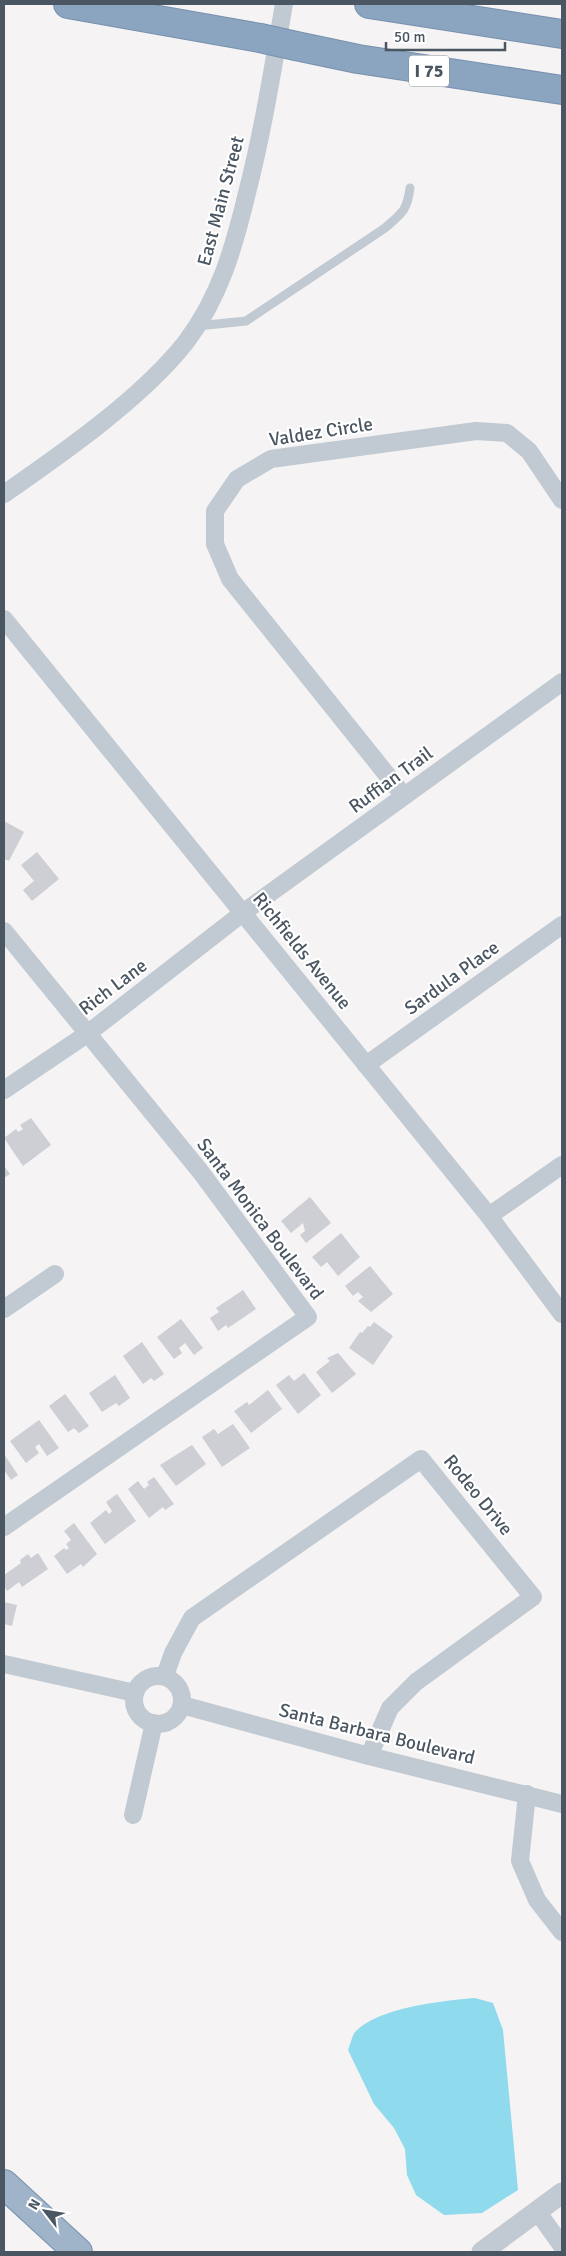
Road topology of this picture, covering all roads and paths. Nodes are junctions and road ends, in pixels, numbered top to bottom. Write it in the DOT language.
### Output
graph roads {
  1 [pos="68,4"];
  2 [pos="284,4"];
  3 [pos="369,4"];
  4 [pos="562,34"];
  5 [pos="562,90"];
  6 [pos="410,188"];
  7 [pos="197,326"];
  8 [pos="4,494"];
  9 [pos="562,500"];
  10 [pos="4,619"];
  11 [pos="562,682"];
  12 [pos="404,796"];
  13 [pos="244,912"];
  14 [pos="562,925"];
  15 [pos="4,931"];
  16 [pos="86,1034"];
  17 [pos="366,1065"];
  18 [pos="4,1090"];
  19 [pos="562,1165"];
  20 [pos="489,1216"];
  21 [pos="55,1274"];
  22 [pos="4,1309"];
  23 [pos="562,1314"];
  24 [pos="4,1527"];
  25 [pos="4,1664"];
  26 [pos="166,1676"];
  27 [pos="135,1693"];
  28 [pos="182,1705"];
  29 [pos="154,1723"];
  30 [pos="369,1756"];
  31 [pos="527,1794"];
  32 [pos="562,1804"];
  33 [pos="133,1815"];
  34 [pos="562,1932"];
  35 [pos="4,2184"];
  36 [pos="562,2193"];
  37 [pos="537,2211"];
  38 [pos="562,2246"];
  39 [pos="78,2252"];
  40 [pos="482,2252"];
  1 -- 5 [label="highway, I 75, bridge"];
  2 -- 7 [label="street, East Main Street"];
  3 -- 4 [label="highway"];
  6 -- 7 [label="lane"];
  7 -- 8 [label="street, East Main Street"];
  9 -- 12 [label="street, Valdez Circle"];
  10 -- 13 [label="street, Richfields Avenue"];
  11 -- 12 [label="street, Ruffian Trail"];
  12 -- 13 [label="street, Ruffian Trail"];
  13 -- 16 [label="street, Rich Lane"];
  13 -- 17 [label="street, Richfields Avenue"];
  14 -- 17 [label="street, Sardula Place"];
  15 -- 16 [label="street, Santa Monica Boulevard"];
  16 -- 18 [label="street, Rich Lane"];
  16 -- 24 [label="street, Santa Monica Boulevard"];
  17 -- 20 [label="street, Richfields Avenue"];
  19 -- 20 [label="street"];
  20 -- 23 [label="street, Richfields Avenue"];
  21 -- 22 [label="street"];
  25 -- 27 [label="street"];
  26 -- 27 [label="street"];
  26 -- 28 [label="street"];
  26 -- 30 [label="street, Rodeo Drive"];
  27 -- 29 [label="street"];
  28 -- 29 [label="street"];
  28 -- 30 [label="street, Santa Barbara Boulevard"];
  29 -- 33 [label="street"];
  30 -- 31 [label="street, Santa Barbara Boulevard"];
  31 -- 32 [label="street, Santa Barbara Boulevard"];
  31 -- 34 [label="street"];
  35 -- 39 [label="highway"];
  36 -- 37 [label="street"];
  37 -- 38 [label="street"];
  37 -- 40 [label="street"];
}
